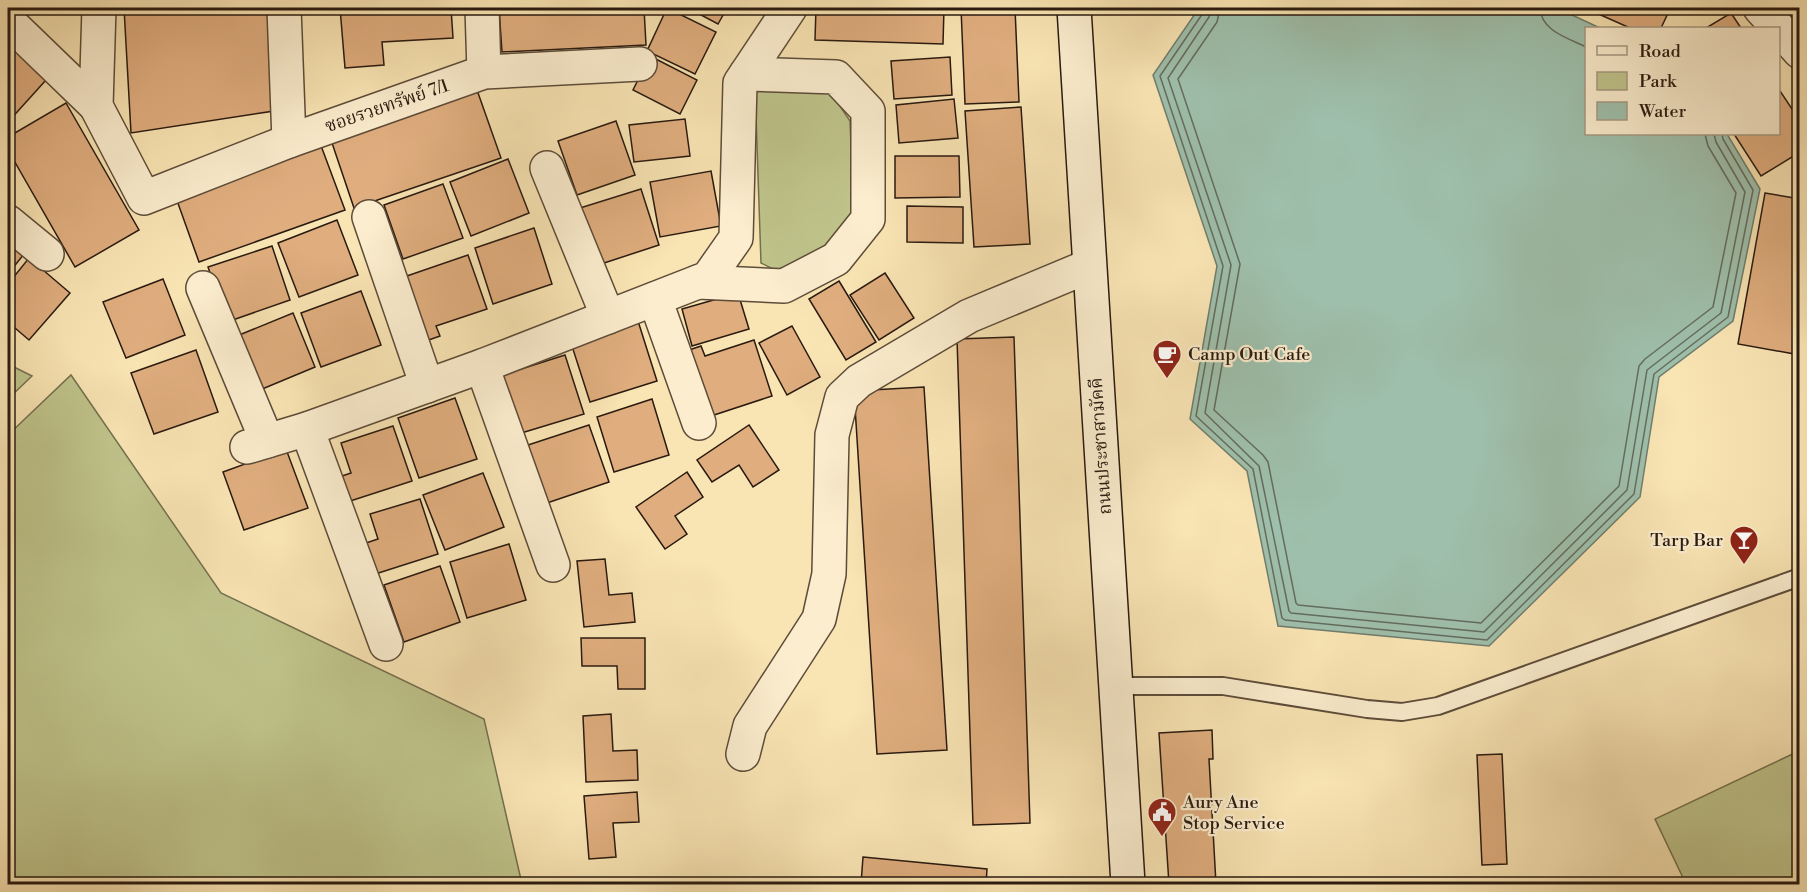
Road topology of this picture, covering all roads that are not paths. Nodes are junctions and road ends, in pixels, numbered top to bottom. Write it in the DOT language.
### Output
graph roads {
  1 [pos="99,8"];
  2 [pos="284,8"];
  3 [pos="482,8"];
  4 [pos="790,8"];
  5 [pos="1074,8"];
  6 [pos="1760,8"];
  7 [pos="8,21"];
  8 [pos="1777,27"];
  9 [pos="1780,30"];
  10 [pos="1800,52"];
  11 [pos="640,64"];
  12 [pos="484,72"];
  13 [pos="746,74"];
  14 [pos="96,106"];
  15 [pos="289,141"];
  16 [pos="547,168"];
  17 [pos="369,217"];
  18 [pos="8,222"];
  19 [pos="47,254"];
  20 [pos="1089,266"];
  21 [pos="698,282"];
  22 [pos="203,288"];
  23 [pos="656,299"];
  24 [pos="608,317"];
  25 [pos="482,366"];
  26 [pos="427,386"];
  27 [pos="699,423"];
  28 [pos="307,429"];
  29 [pos="553,566"];
  30 [pos="1800,577"];
  31 [pos="386,644"];
  32 [pos="1116,686"];
  33 [pos="743,754"];
  34 [pos="1128,885"];
  1 -- 14 [label="street"];
  2 -- 15 [label="street"];
  3 -- 12 [label="street"];
  4 -- 13 [label="street"];
  5 -- 20 [label="street, ถนนประชาสามัคคี"];
  6 -- 8 [label="street"];
  7 -- 14 [label="street"];
  9 -- 10 [label="street"];
  11 -- 12 [label="street, ซอยรวยทรัพย์ 7/1"];
  12 -- 15 [label="street, ซอยรวยทรัพย์ 7/1"];
  13 -- 21 [label="street"];
  13 -- 21 [label="street"];
  14 -- 15 [label="street, ซอยรวยทรัพย์ 7/1"];
  16 -- 24 [label="street"];
  17 -- 26 [label="street"];
  18 -- 19 [label="street"];
  20 -- 32 [label="street, ถนนประชาสามัคคี"];
  20 -- 33 [label="street"];
  21 -- 23 [label="street"];
  22 -- 28 [label="street"];
  23 -- 24 [label="street"];
  23 -- 27 [label="street"];
  24 -- 25 [label="street"];
  25 -- 26 [label="street"];
  25 -- 29 [label="street"];
  26 -- 28 [label="street"];
  28 -- 31 [label="street"];
  30 -- 32 [label="lane"];
  32 -- 34 [label="street, ถนนประชาสามัคคี"];
}
